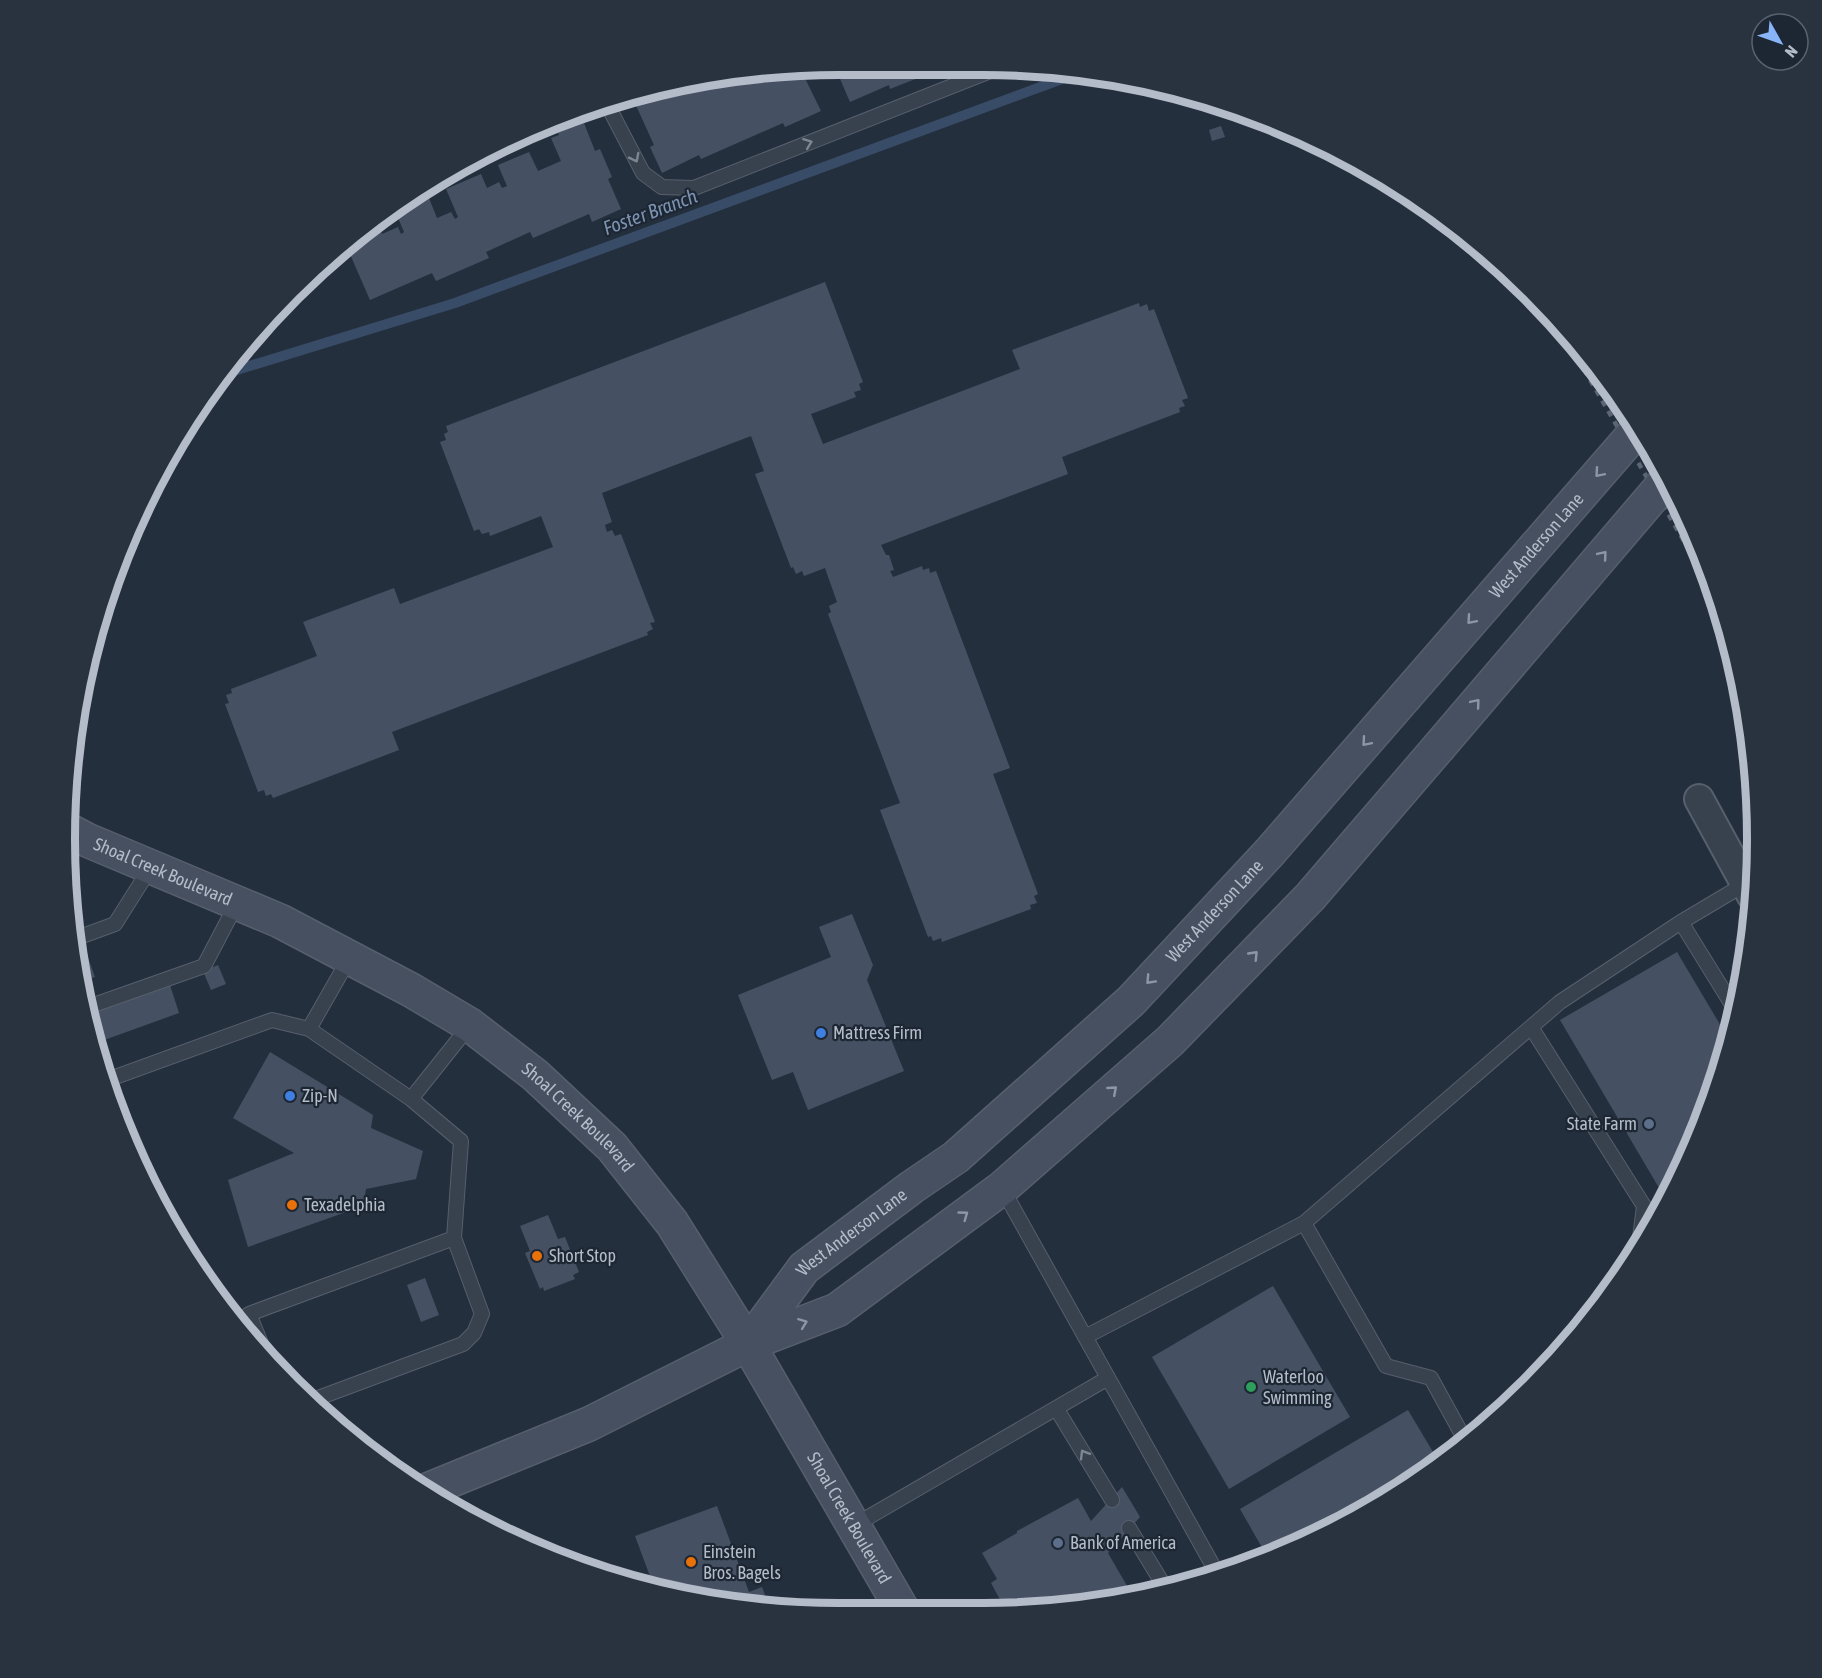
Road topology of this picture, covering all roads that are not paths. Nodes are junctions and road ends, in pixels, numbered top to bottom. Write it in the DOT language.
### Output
graph roads {
  1 [pos="980,75"];
  2 [pos="610,111"];
  3 [pos="1632,436"];
  4 [pos="1661,487"];
  5 [pos="1699,799"];
  6 [pos="75,833"];
  7 [pos="151,867"];
  8 [pos="1745,885"];
  9 [pos="1745,892"];
  10 [pos="237,903"];
  11 [pos="1681,922"];
  12 [pos="82,936"];
  13 [pos="351,957"];
  14 [pos="1729,1000"];
  15 [pos="94,1005"];
  16 [pos="470,1025"];
  17 [pos="1531,1027"];
  18 [pos="309,1029"];
  19 [pos="114,1078"];
  20 [pos="411,1099"];
  21 [pos="1002,1188"];
  22 [pos="1304,1223"];
  23 [pos="1641,1227"];
  24 [pos="454,1238"];
  25 [pos="245,1318"];
  26 [pos="1085,1337"];
  27 [pos="748,1344"];
  28 [pos="1108,1378"];
  29 [pos="319,1398"];
  30 [pos="1056,1408"];
  31 [pos="1462,1434"];
  32 [pos="435,1487"];
  33 [pos="1112,1500"];
  34 [pos="855,1525"];
  35 [pos="1130,1528"];
  36 [pos="1214,1567"];
  37 [pos="1162,1581"];
  38 [pos="899,1603"];
  2 -- 1 [label="lane, one-way"];
  3 -- 27 [label="main road, West Anderson Lane, one-way, bridge"];
  21 -- 4 [label="main road, West Anderson Lane, one-way, bridge"];
  5 -- 8 [label="street"];
  6 -- 7 [label="main road, Shoal Creek Boulevard"];
  7 -- 10 [label="main road, Shoal Creek Boulevard"];
  7 -- 12 [label="lane"];
  9 -- 11 [label="lane"];
  10 -- 13 [label="main road, Shoal Creek Boulevard"];
  10 -- 15 [label="lane"];
  11 -- 14 [label="lane"];
  11 -- 17 [label="lane"];
  13 -- 16 [label="main road, Shoal Creek Boulevard"];
  13 -- 18 [label="lane"];
  16 -- 20 [label="lane"];
  16 -- 27 [label="main road, Shoal Creek Boulevard"];
  17 -- 22 [label="lane"];
  17 -- 23 [label="lane"];
  18 -- 19 [label="lane"];
  18 -- 20 [label="lane"];
  20 -- 24 [label="lane"];
  21 -- 26 [label="lane"];
  27 -- 21 [label="main road, West Anderson Lane, one-way"];
  22 -- 26 [label="lane"];
  22 -- 31 [label="lane"];
  24 -- 25 [label="lane"];
  24 -- 29 [label="lane"];
  26 -- 28 [label="lane"];
  27 -- 32 [label="main road, West Anderson Lane"];
  27 -- 34 [label="main road, Shoal Creek Boulevard"];
  28 -- 30 [label="lane"];
  28 -- 36 [label="lane"];
  33 -- 30 [label="lane, one-way"];
  30 -- 34 [label="lane"];
  34 -- 38 [label="main road, Shoal Creek Boulevard"];
  35 -- 37 [label="lane"];
}
